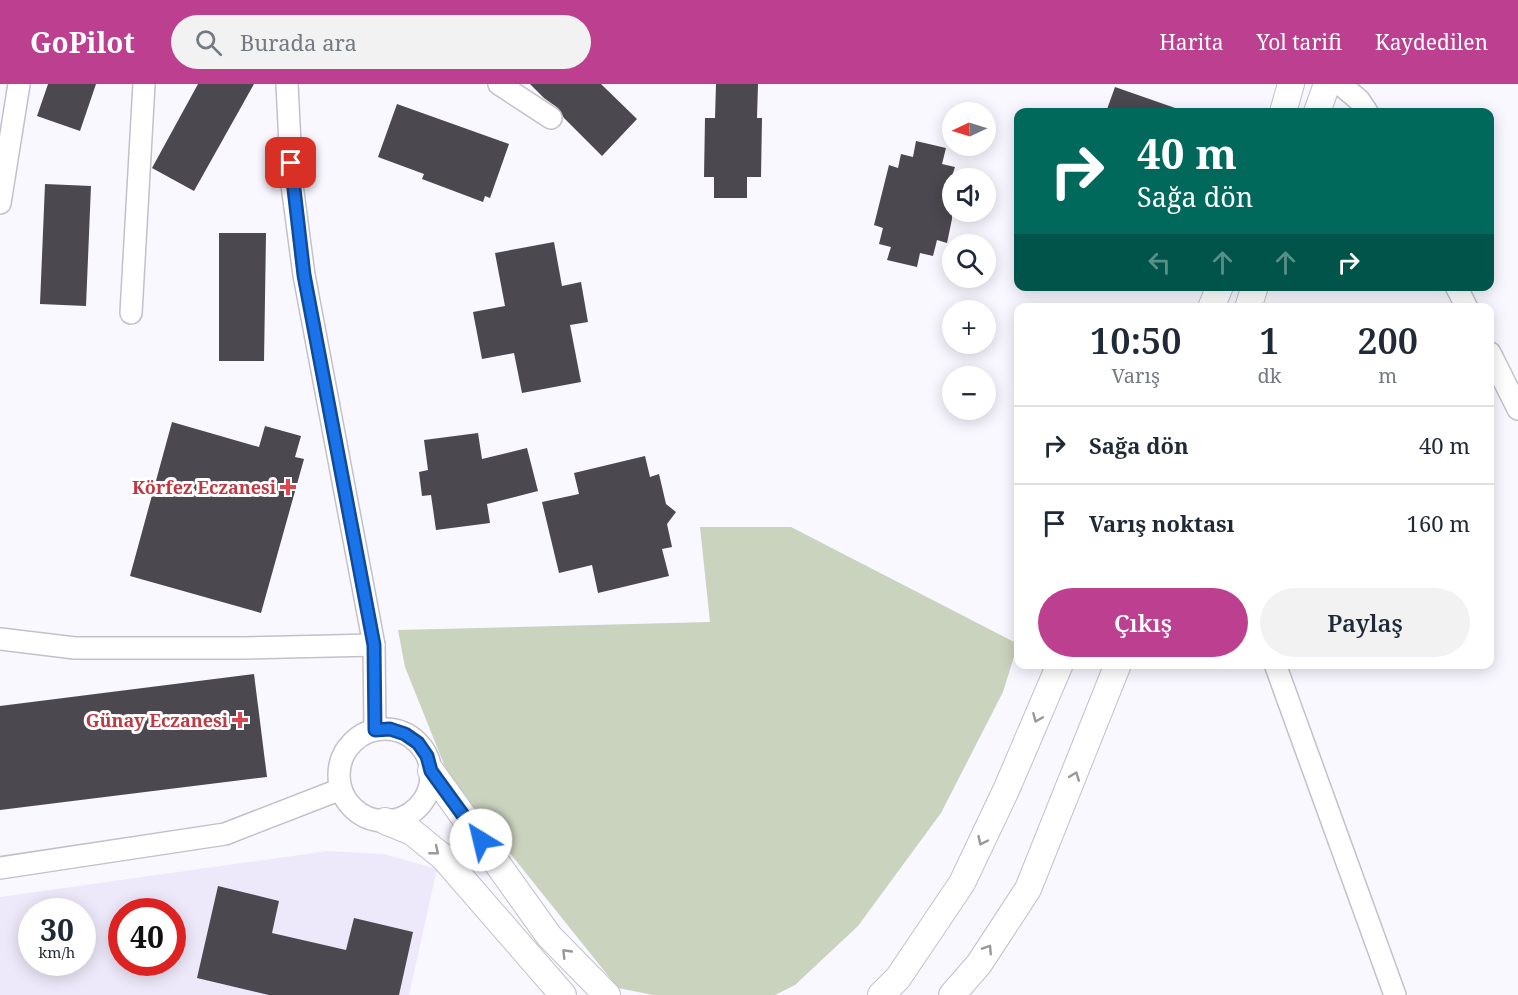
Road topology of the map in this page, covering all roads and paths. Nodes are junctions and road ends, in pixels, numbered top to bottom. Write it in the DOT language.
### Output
graph roads {
  1 [pos="19,84"];
  2 [pos="144,84"];
  3 [pos="287,84"];
  4 [pos="499,84"];
  5 [pos="1291,84"];
  6 [pos="1327,84"];
  7 [pos="1340,84"];
  8 [pos="1285,108"];
  9 [pos="1318,108"];
  10 [pos="1364,108"];
  11 [pos="550,118"];
  12 [pos="0,202"];
  13 [pos="131,313"];
  14 [pos="1494,360"];
  15 [pos="1518,409"];
  16 [pos="0,639"];
  17 [pos="374,645"];
  18 [pos="1058,669"];
  19 [pos="1116,669"];
  20 [pos="1277,669"];
  21 [pos="375,730"];
  22 [pos="431,771"];
  23 [pos="341,789"];
  24 [pos="385,821"];
  25 [pos="0,868"];
  26 [pos="563,995"];
  27 [pos="607,995"];
  28 [pos="881,995"];
  29 [pos="952,995"];
  30 [pos="1395,995"];
  1 -- 12 [label="street"];
  2 -- 13 [label="street"];
  3 -- 17 [label="street"];
  4 -- 11 [label="street"];
  5 -- 8 [label="street"];
  6 -- 9 [label="street"];
  7 -- 10 [label="street"];
  14 -- 15 [label="street"];
  16 -- 17 [label="street"];
  17 -- 21 [label="street"];
  18 -- 28 [label="street, one-way"];
  29 -- 19 [label="street, one-way"];
  20 -- 30 [label="street"];
  21 -- 22 [label="street"];
  21 -- 23 [label="street"];
  22 -- 24 [label="street"];
  27 -- 22 [label="street, one-way"];
  23 -- 24 [label="street"];
  23 -- 25 [label="street"];
  24 -- 26 [label="street, one-way"];
}
